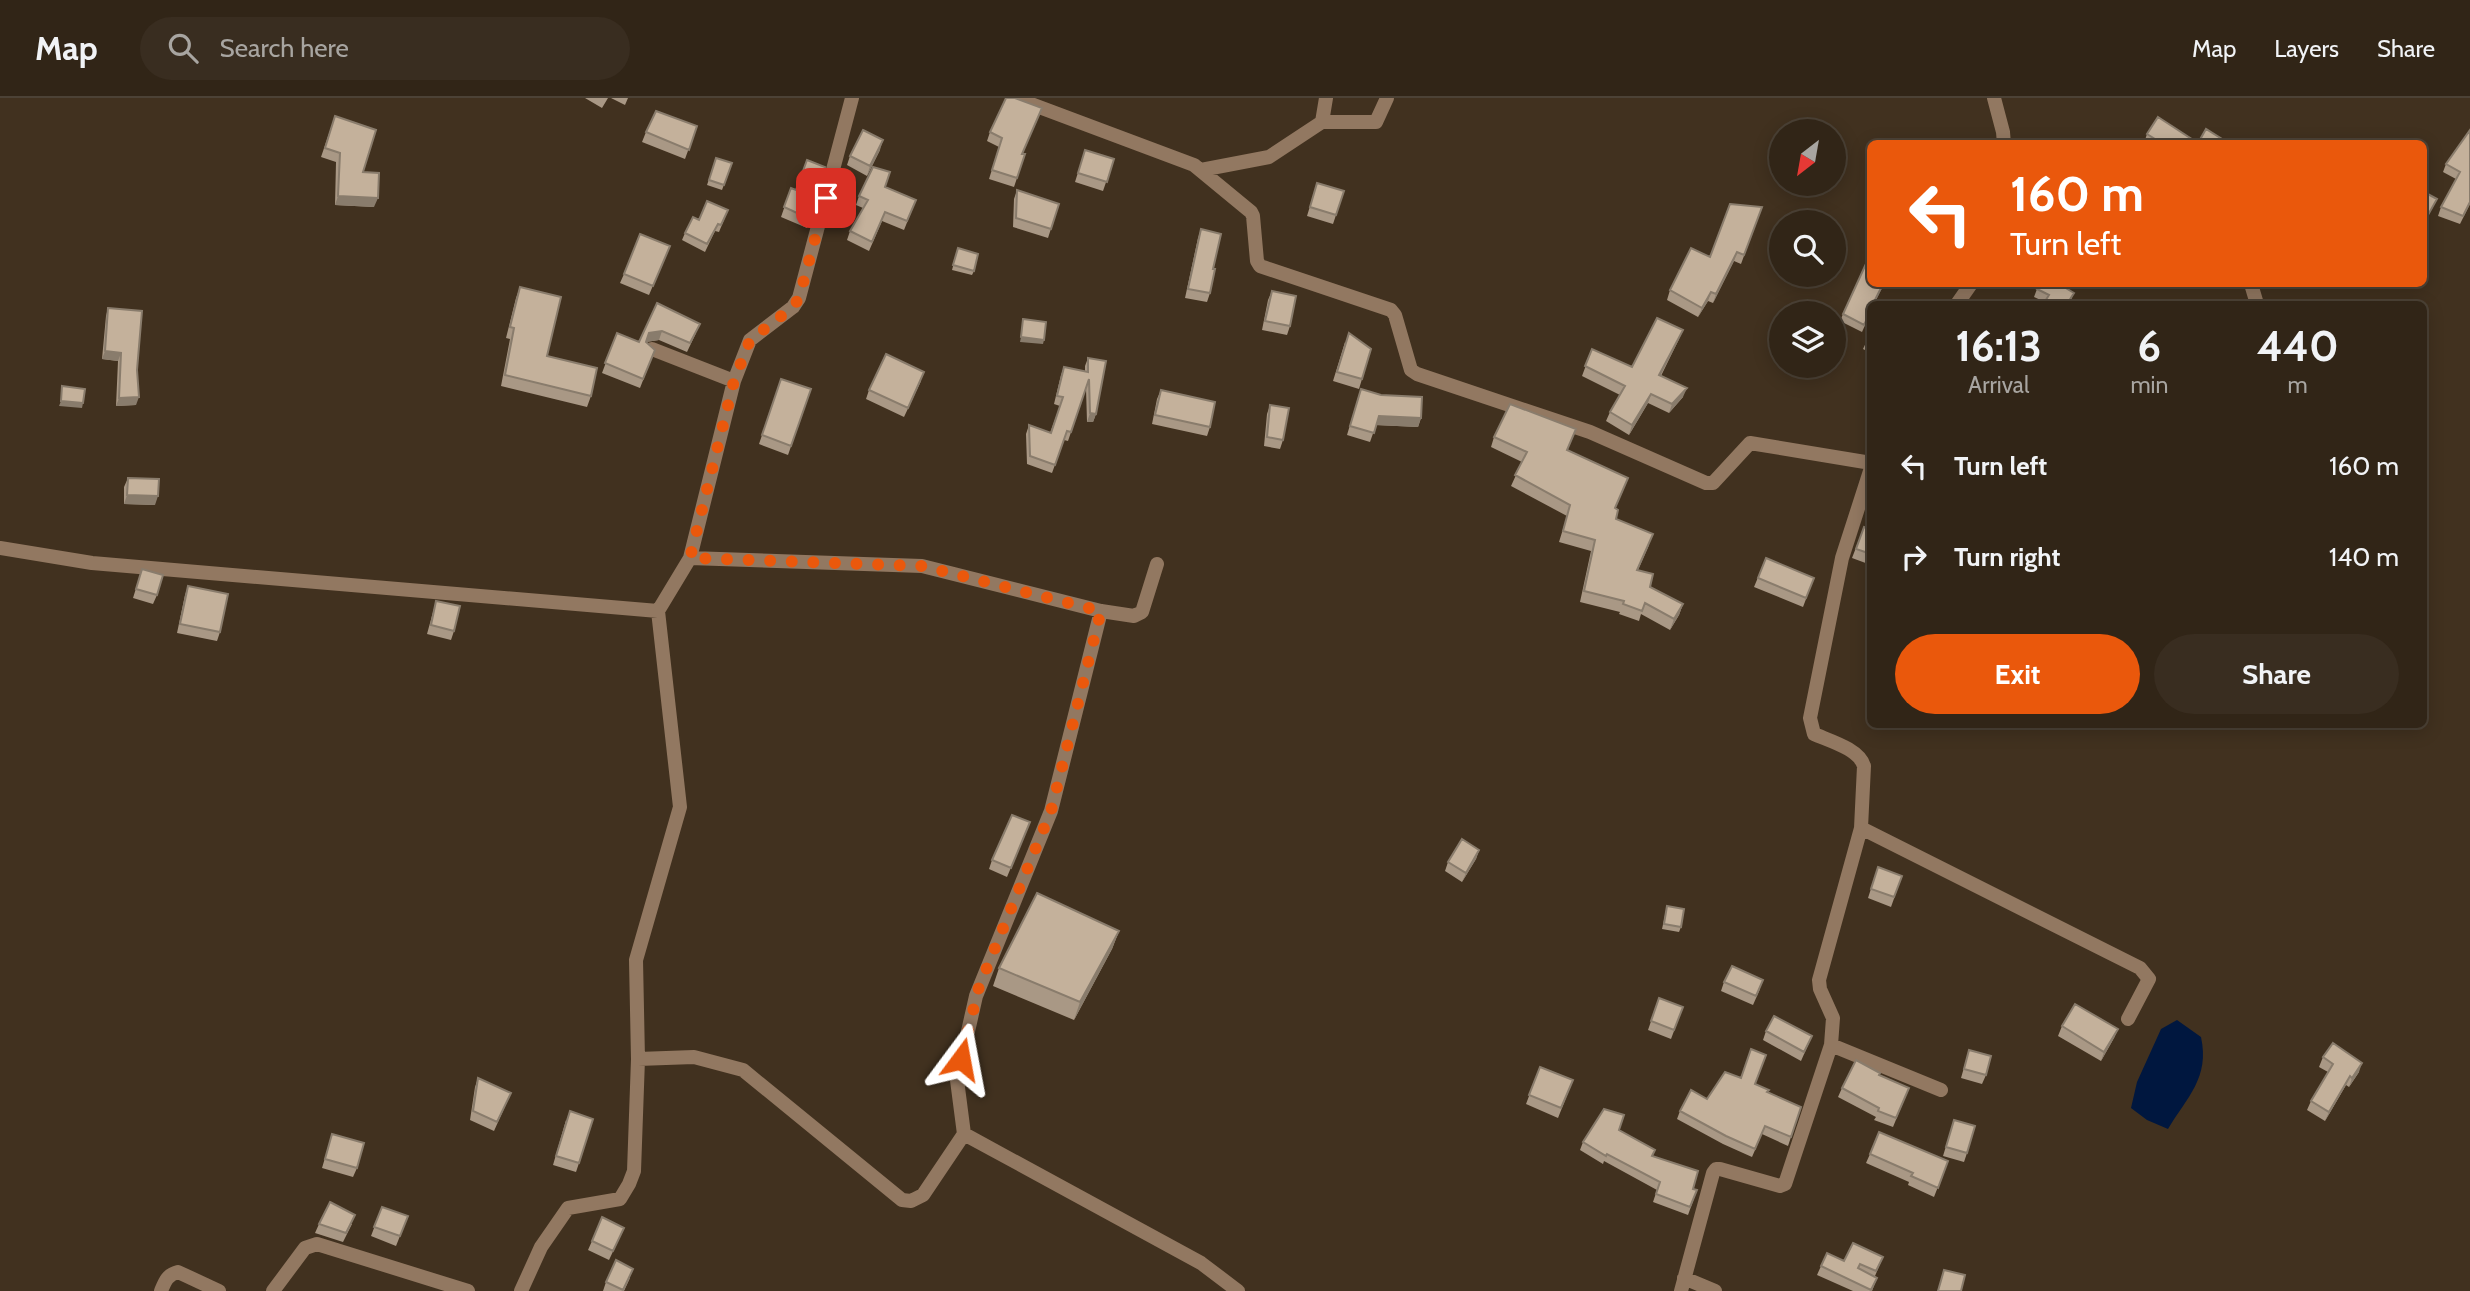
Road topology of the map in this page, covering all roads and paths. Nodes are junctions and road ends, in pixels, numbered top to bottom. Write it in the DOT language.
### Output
graph roads {
  1 [pos="852,98"];
  2 [pos="1015,98"];
  3 [pos="1326,98"];
  4 [pos="1387,98"];
  5 [pos="1994,98"];
  6 [pos="1322,122"];
  7 [pos="2004,140"];
  8 [pos="1200,170"];
  9 [pos="652,349"];
  10 [pos="734,381"];
  11 [pos="1867,465"];
  12 [pos="1867,479"];
  13 [pos="0,548"];
  14 [pos="690,558"];
  15 [pos="1157,564"];
  16 [pos="658,611"];
  17 [pos="1101,611"];
  18 [pos="1861,828"];
  19 [pos="2128,1019"];
  20 [pos="1831,1045"];
  21 [pos="638,1059"];
  22 [pos="1941,1090"];
  23 [pos="964,1134"];
  24 [pos="1683,1285"];
  25 [pos="161,1291"];
  26 [pos="219,1291"];
  27 [pos="273,1291"];
  28 [pos="468,1291"];
  29 [pos="521,1291"];
  30 [pos="1238,1291"];
  31 [pos="1715,1291"];
  1 -- 10 [label="street"];
  2 -- 8 [label="street"];
  3 -- 6 [label="street"];
  4 -- 6 [label="street"];
  5 -- 7 [label="street"];
  6 -- 8 [label="street"];
  8 -- 11 [label="street"];
  9 -- 10 [label="street"];
  10 -- 14 [label="street"];
  12 -- 18 [label="street"];
  13 -- 16 [label="street"];
  14 -- 16 [label="street"];
  14 -- 17 [label="street"];
  15 -- 17 [label="street"];
  16 -- 21 [label="street"];
  17 -- 23 [label="street"];
  18 -- 19 [label="street"];
  18 -- 20 [label="street"];
  20 -- 22 [label="street"];
  20 -- 24 [label="street"];
  21 -- 23 [label="street"];
  21 -- 29 [label="street"];
  23 -- 30 [label="street"];
  24 -- 31 [label="street"];
  25 -- 26 [label="street"];
  27 -- 28 [label="street"];
}
